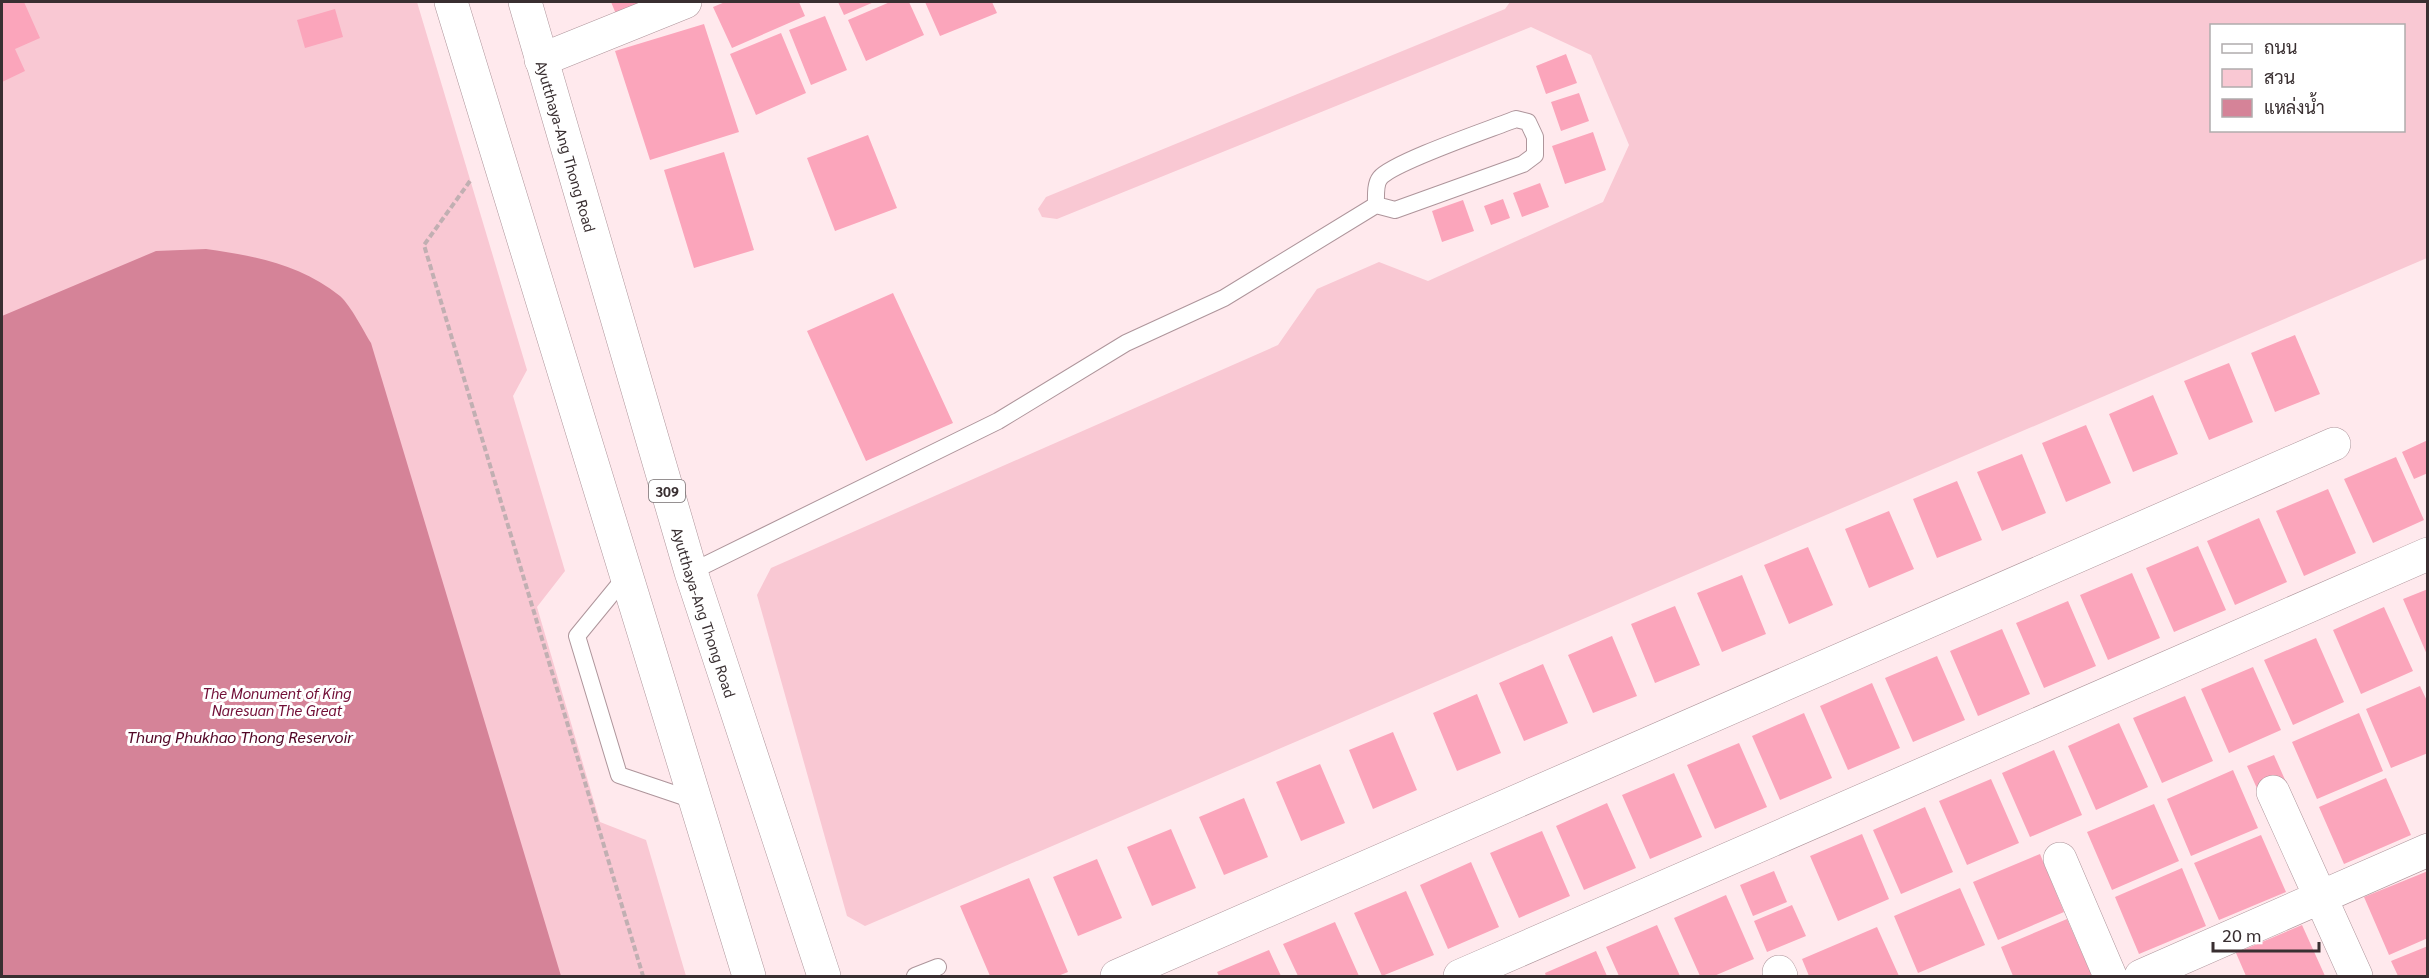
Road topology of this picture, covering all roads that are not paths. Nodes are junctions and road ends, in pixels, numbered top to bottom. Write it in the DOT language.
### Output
graph roads {
  1 [pos="451,2"];
  2 [pos="525,2"];
  3 [pos="684,2"];
  4 [pos="542,60"];
  5 [pos="1376,205"];
  6 [pos="2334,444"];
  7 [pos="2427,554"];
  8 [pos="691,572"];
  9 [pos="627,575"];
  10 [pos="2273,792"];
  11 [pos="696,801"];
  12 [pos="2427,850"];
  13 [pos="2060,859"];
  14 [pos="2320,897"];
  15 [pos="938,967"];
  16 [pos="749,976"];
  17 [pos="824,976"];
  18 [pos="915,976"];
  19 [pos="1117,976"];
  20 [pos="1460,976"];
  21 [pos="2110,976"];
  22 [pos="2141,976"];
  23 [pos="2356,976"];
  1 -- 9 [label="street"];
  2 -- 4 [label="street, Ayutthaya-Ang Thong Road / 309"];
  3 -- 4 [label="street"];
  4 -- 8 [label="street, Ayutthaya-Ang Thong Road / 309"];
  5 -- 5 [label="lane"];
  5 -- 8 [label="lane"];
  6 -- 19 [label="street"];
  7 -- 20 [label="street"];
  8 -- 17 [label="street, Ayutthaya-Ang Thong Road / 309"];
  9 -- 11 [label="street"];
  9 -- 11 [label="lane"];
  10 -- 14 [label="street"];
  11 -- 16 [label="street"];
  12 -- 14 [label="street"];
  13 -- 21 [label="street"];
  14 -- 22 [label="street"];
  14 -- 23 [label="street"];
  15 -- 18 [label="lane"];
}
